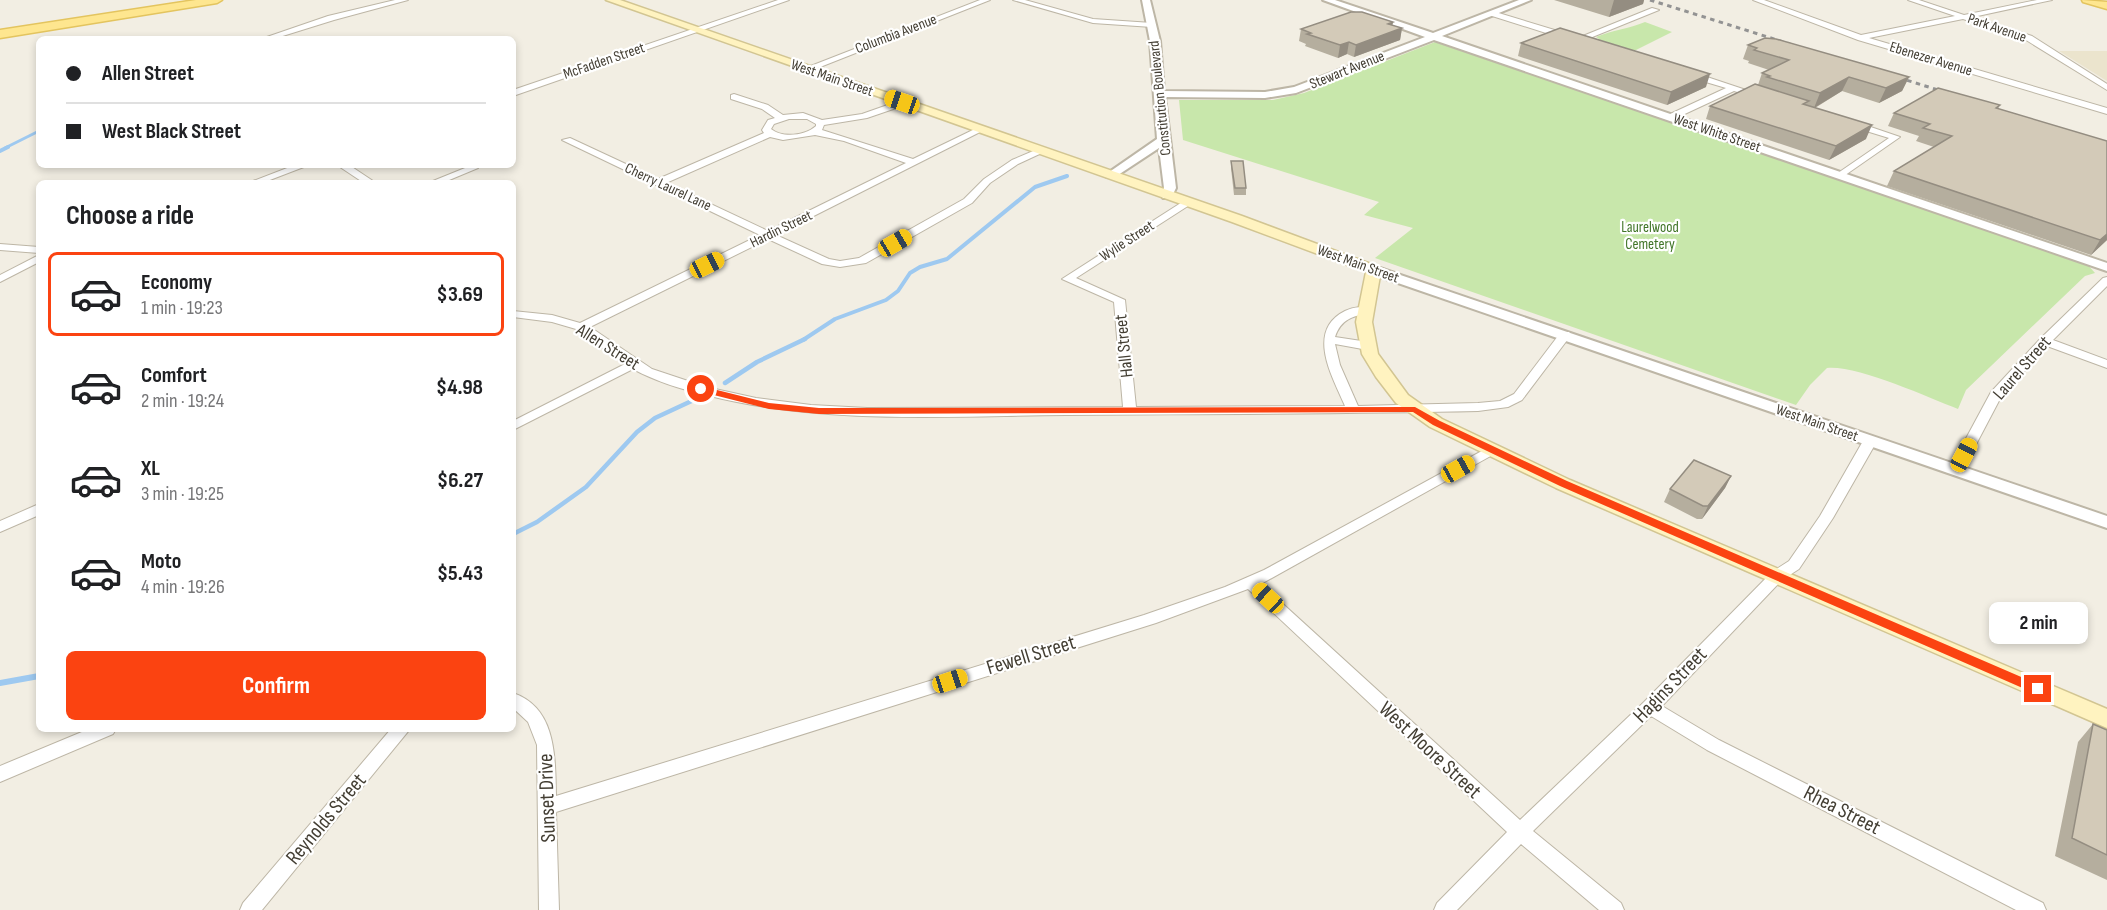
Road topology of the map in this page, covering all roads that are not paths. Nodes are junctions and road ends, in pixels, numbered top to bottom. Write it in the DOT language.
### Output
graph roads {
  1 [pos="217,0"];
  2 [pos="404,0"];
  3 [pos="784,0"];
  4 [pos="986,0"];
  5 [pos="1017,0"];
  6 [pos="1146,0"];
  7 [pos="1331,0"];
  8 [pos="1527,0"];
  9 [pos="1757,0"];
  10 [pos="1912,0"];
  11 [pos="2048,0"];
  12 [pos="2087,0"];
  13 [pos="361,1"];
  14 [pos="616,1"];
  15 [pos="373,6"];
  16 [pos="2107,6"];
  17 [pos="1655,10"];
  18 [pos="1492,13"];
  19 [pos="1964,17"];
  20 [pos="1152,25"];
  21 [pos="694,30"];
  22 [pos="0,34"];
  23 [pos="275,36"];
  24 [pos="1432,36"];
  25 [pos="1861,38"];
  26 [pos="1577,40"];
  27 [pos="1588,43"];
  28 [pos="807,69"];
  29 [pos="1677,71"];
  30 [pos="1733,88"];
  31 [pos="2107,88"];
  32 [pos="516,92"];
  33 [pos="1159,94"];
  34 [pos="734,97"];
  35 [pos="1766,98"];
  36 [pos="902,102"];
  37 [pos="2107,111"];
  38 [pos="1671,117"];
  39 [pos="781,118"];
  40 [pos="1842,121"];
  41 [pos="818,127"];
  42 [pos="981,130"];
  43 [pos="770,134"];
  44 [pos="567,140"];
  45 [pos="1163,140"];
  46 [pos="1041,151"];
  47 [pos="914,163"];
  48 [pos="296,168"];
  49 [pos="347,168"];
  50 [pos="473,168"];
  51 [pos="1111,175"];
  52 [pos="1841,176"];
  53 [pos="262,180"];
  54 [pos="367,180"];
  55 [pos="441,180"];
  56 [pos="657,183"];
  57 [pos="1167,195"];
  58 [pos="1187,202"];
  59 [pos="770,234"];
  60 [pos="0,247"];
  61 [pos="36,250"];
  62 [pos="36,260"];
  63 [pos="2107,267"];
  64 [pos="1374,270"];
  65 [pos="0,279"];
  66 [pos="1068,279"];
  67 [pos="2107,280"];
  68 [pos="1365,310"];
  69 [pos="516,314"];
  70 [pos="581,327"];
  71 [pos="1565,335"];
  72 [pos="1329,339"];
  73 [pos="2045,340"];
  74 [pos="1368,346"];
  75 [pos="2107,364"];
  76 [pos="632,365"];
  77 [pos="1353,410"];
  78 [pos="1415,410"];
  79 [pos="1130,412"];
  80 [pos="516,424"];
  81 [pos="1870,441"];
  82 [pos="1491,450"];
  83 [pos="1956,470"];
  84 [pos="36,509"];
  85 [pos="2107,522"];
  86 [pos="0,527"];
  87 [pos="1777,576"];
  88 [pos="1251,583"];
  89 [pos="516,702"];
  90 [pos="1650,707"];
  91 [pos="2107,719"];
  92 [pos="100,732"];
  93 [pos="398,732"];
  94 [pos="0,774"];
  95 [pos="549,806"];
  96 [pos="1520,832"];
  97 [pos="250,910"];
  98 [pos="549,910"];
  99 [pos="1444,910"];
  100 [pos="1614,910"];
  101 [pos="2036,910"];
  1 -- 22 [label="main road"];
  2 -- 15 [label="street"];
  3 -- 21 [label="street, McFadden Street"];
  4 -- 28 [label="street, Columbia Avenue"];
  5 -- 20 [label="street"];
  6 -- 20 [label="street, Constitution Boulevard"];
  7 -- 24 [label="street, West White Street"];
  8 -- 18 [label="street, Stewart Avenue"];
  9 -- 25 [label="street, Ebenezer Avenue"];
  10 -- 19 [label="street, Park Avenue"];
  11 -- 19 [label="street"];
  12 -- 16 [label="main road"];
  13 -- 15 [label="street"];
  14 -- 21 [label="main road, West Main Street"];
  15 -- 23 [label="street"];
  17 -- 26 [label="street"];
  18 -- 24 [label="street, Stewart Avenue"];
  18 -- 26 [label="street"];
  19 -- 25 [label="street"];
  19 -- 31 [label="street, Park Avenue"];
  20 -- 33 [label="street, Constitution Boulevard"];
  21 -- 28 [label="main road, West Main Street"];
  21 -- 32 [label="street, McFadden Street"];
  24 -- 33 [label="street, Stewart Avenue"];
  24 -- 38 [label="street, West White Street"];
  25 -- 37 [label="street, Ebenezer Avenue"];
  26 -- 27 [label="street"];
  28 -- 36 [label="main road, West Main Street"];
  29 -- 30 [label="street"];
  30 -- 35 [label="street"];
  30 -- 38 [label="street"];
  33 -- 45 [label="street, Constitution Boulevard"];
  34 -- 39 [label="street"];
  36 -- 41 [label="street"];
  36 -- 42 [label="main road, West Main Street"];
  38 -- 52 [label="street, West White Street"];
  39 -- 41 [label="street"];
  39 -- 43 [label="street"];
  40 -- 52 [label="street"];
  41 -- 43 [label="street"];
  41 -- 47 [label="street"];
  42 -- 46 [label="main road, West Main Street"];
  42 -- 47 [label="street, Hardin Street"];
  43 -- 56 [label="street"];
  44 -- 56 [label="street, Cherry Laurel Lane"];
  45 -- 51 [label="street"];
  45 -- 57 [label="street, Constitution Boulevard"];
  46 -- 51 [label="main road, West Main Street"];
  46 -- 59 [label="street, Cherry Laurel Lane"];
  47 -- 59 [label="street, Hardin Street"];
  48 -- 53 [label="street"];
  49 -- 54 [label="street"];
  50 -- 55 [label="street"];
  51 -- 57 [label="main road, West Main Street"];
  52 -- 63 [label="street, West White Street"];
  56 -- 59 [label="street, Cherry Laurel Lane"];
  57 -- 58 [label="main road, West Main Street"];
  58 -- 64 [label="main road, West Main Street"];
  58 -- 66 [label="street, Wylie Street"];
  59 -- 70 [label="street, Hardin Street"];
  60 -- 61 [label="street"];
  62 -- 65 [label="street"];
  64 -- 68 [label="main road"];
  64 -- 71 [label="street, West Main Street"];
  66 -- 79 [label="street, Hall Street"];
  67 -- 73 [label="street, Laurel Street"];
  68 -- 72 [label="street"];
  68 -- 74 [label="main road"];
  69 -- 70 [label="street, Allen Street"];
  70 -- 76 [label="street, Allen Street"];
  71 -- 78 [label="street, Allen Street"];
  71 -- 81 [label="street, West Main Street"];
  72 -- 74 [label="street"];
  72 -- 77 [label="street"];
  73 -- 75 [label="street"];
  73 -- 83 [label="street, Laurel Street"];
  74 -- 78 [label="main road"];
  76 -- 79 [label="street, Allen Street"];
  76 -- 80 [label="street"];
  77 -- 78 [label="street, Allen Street"];
  77 -- 79 [label="street, Allen Street"];
  78 -- 82 [label="main road"];
  81 -- 83 [label="street, West Main Street"];
  81 -- 87 [label="street, Hagins Street"];
  82 -- 87 [label="main road"];
  82 -- 88 [label="street, Fewell Street"];
  83 -- 85 [label="street, West Main Street"];
  84 -- 86 [label="street"];
  87 -- 90 [label="street, Hagins Street"];
  87 -- 91 [label="main road"];
  88 -- 95 [label="street, Fewell Street"];
  88 -- 96 [label="street, West Moore Street"];
  89 -- 95 [label="street, Sunset Drive"];
  90 -- 96 [label="street, Hagins Street"];
  90 -- 101 [label="street, Rhea Street"];
  92 -- 94 [label="street"];
  93 -- 97 [label="street, Reynolds Street"];
  95 -- 98 [label="street, Sunset Drive"];
  96 -- 99 [label="street, Hagins Street"];
  96 -- 100 [label="street, West Moore Street"];
}
